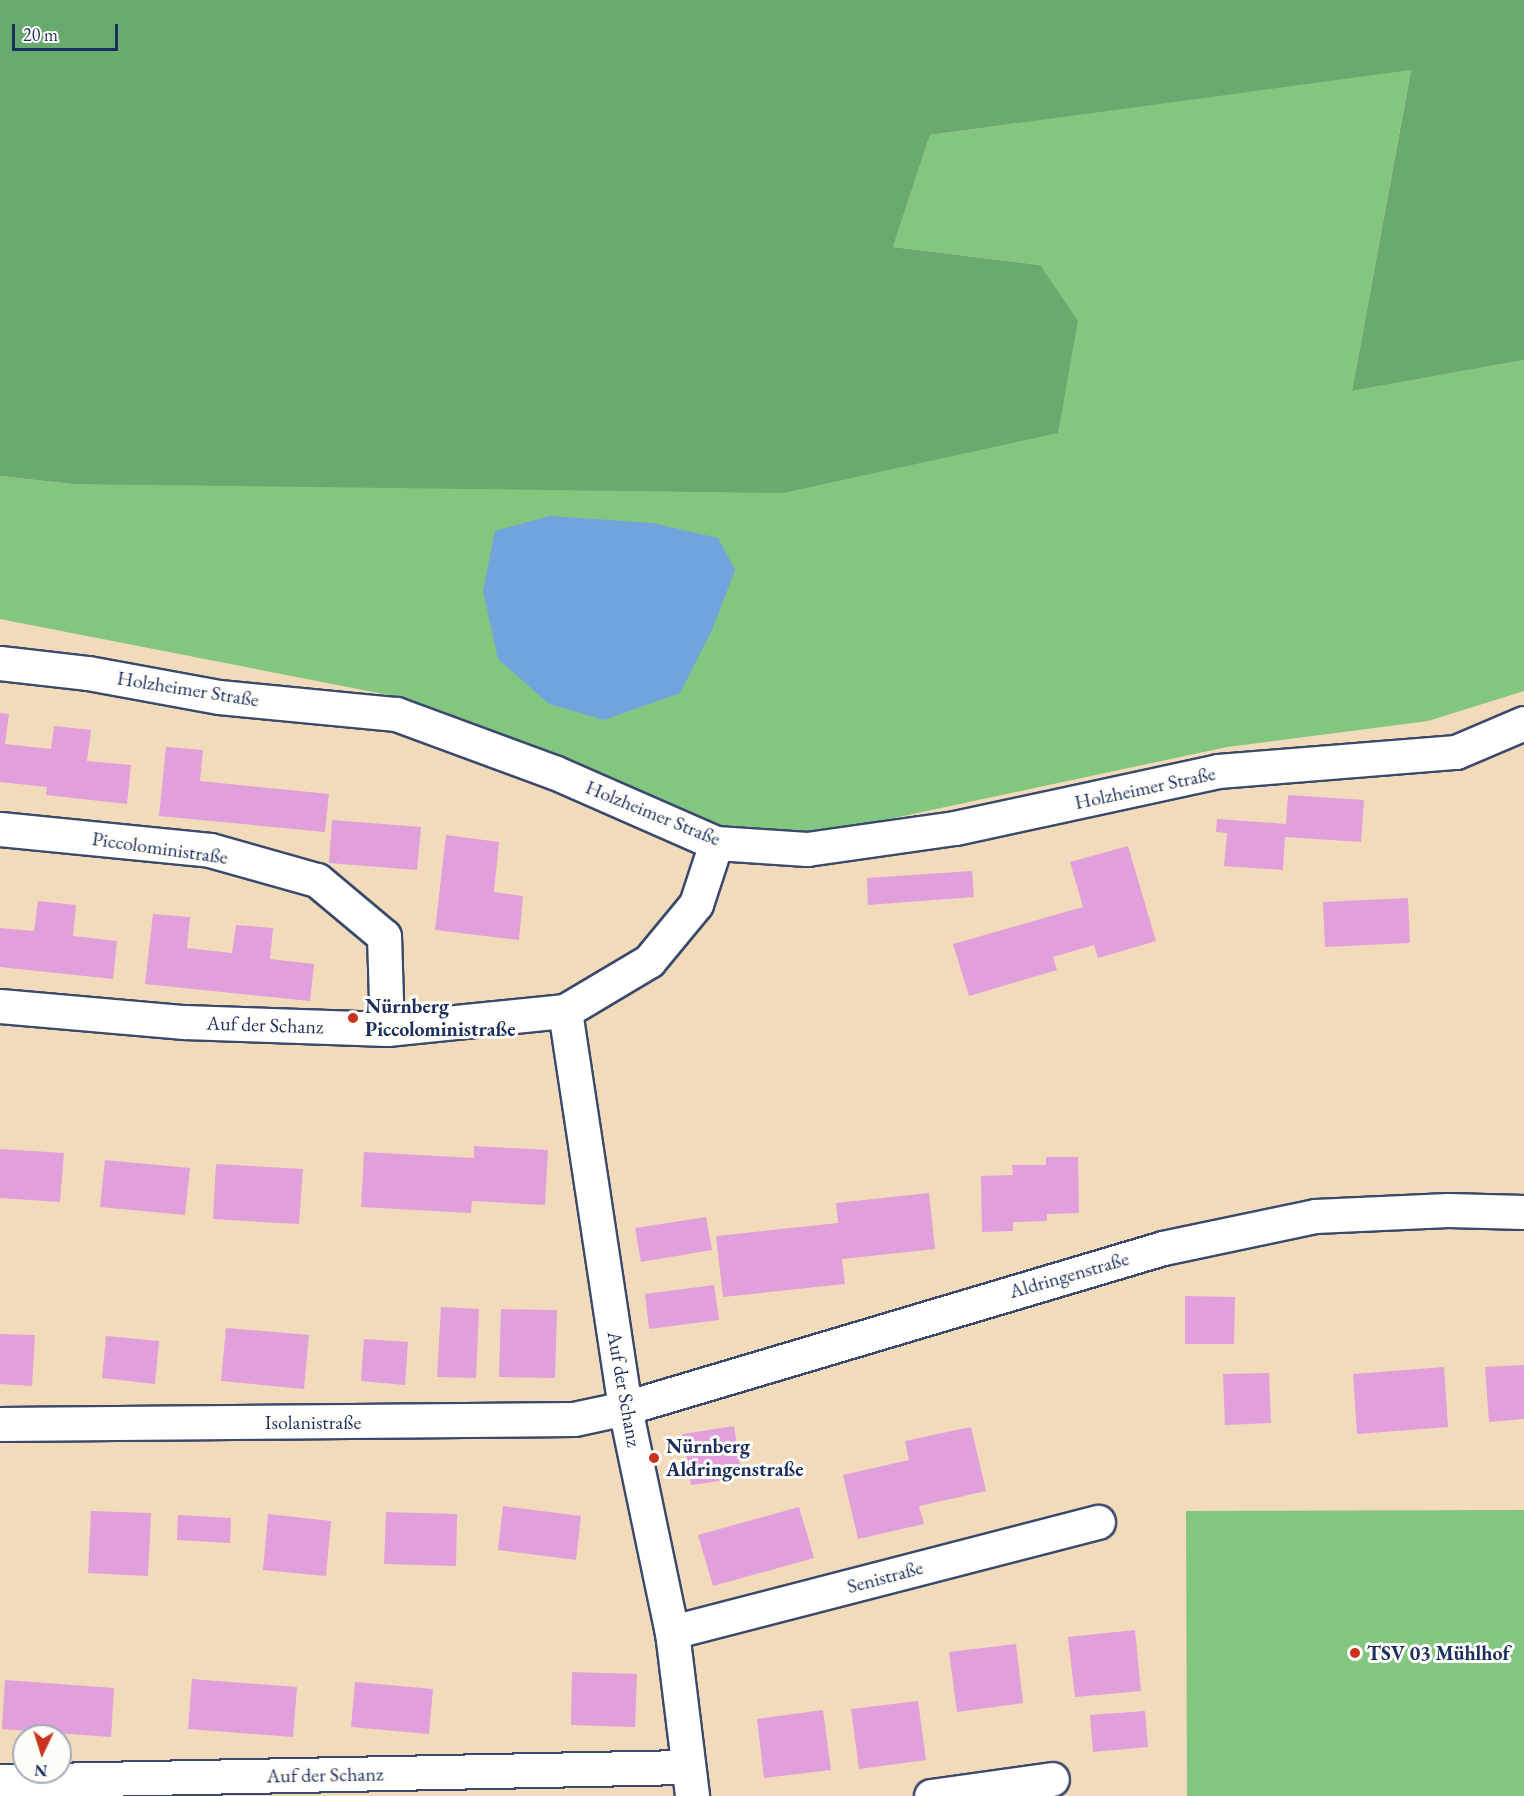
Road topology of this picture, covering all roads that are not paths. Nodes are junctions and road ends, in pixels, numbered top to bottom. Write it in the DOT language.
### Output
graph roads {
  1 [pos="0,663"];
  2 [pos="1524,723"];
  3 [pos="0,829"];
  4 [pos="716,843"];
  5 [pos="0,1006"];
  6 [pos="565,1011"];
  7 [pos="387,1029"];
  8 [pos="1524,1212"];
  9 [pos="625,1408"];
  10 [pos="0,1424"];
  11 [pos="1098,1522"];
  12 [pos="672,1632"];
  13 [pos="1052,1779"];
  14 [pos="0,1781"];
  15 [pos="689,1782"];
  16 [pos="422,1784"];
  17 [pos="931,1796"];
  1 -- 4 [label="street, Holzheimer Straße"];
  2 -- 4 [label="street, Holzheimer Straße"];
  3 -- 7 [label="street, Piccoloministraße"];
  4 -- 6 [label="street, Auf der Schanz"];
  5 -- 7 [label="street, Auf der Schanz"];
  6 -- 7 [label="street, Auf der Schanz"];
  6 -- 9 [label="street, Auf der Schanz"];
  8 -- 9 [label="street, Aldringenstraße"];
  9 -- 10 [label="street, Isolanistraße"];
  9 -- 12 [label="street, Auf der Schanz"];
  11 -- 12 [label="street, Senistraße"];
  12 -- 15 [label="street, Auf der Schanz"];
  13 -- 17 [label="street"];
  14 -- 16 [label="street, Auf der Schanz"];
  15 -- 16 [label="street, Auf der Schanz"];
}
